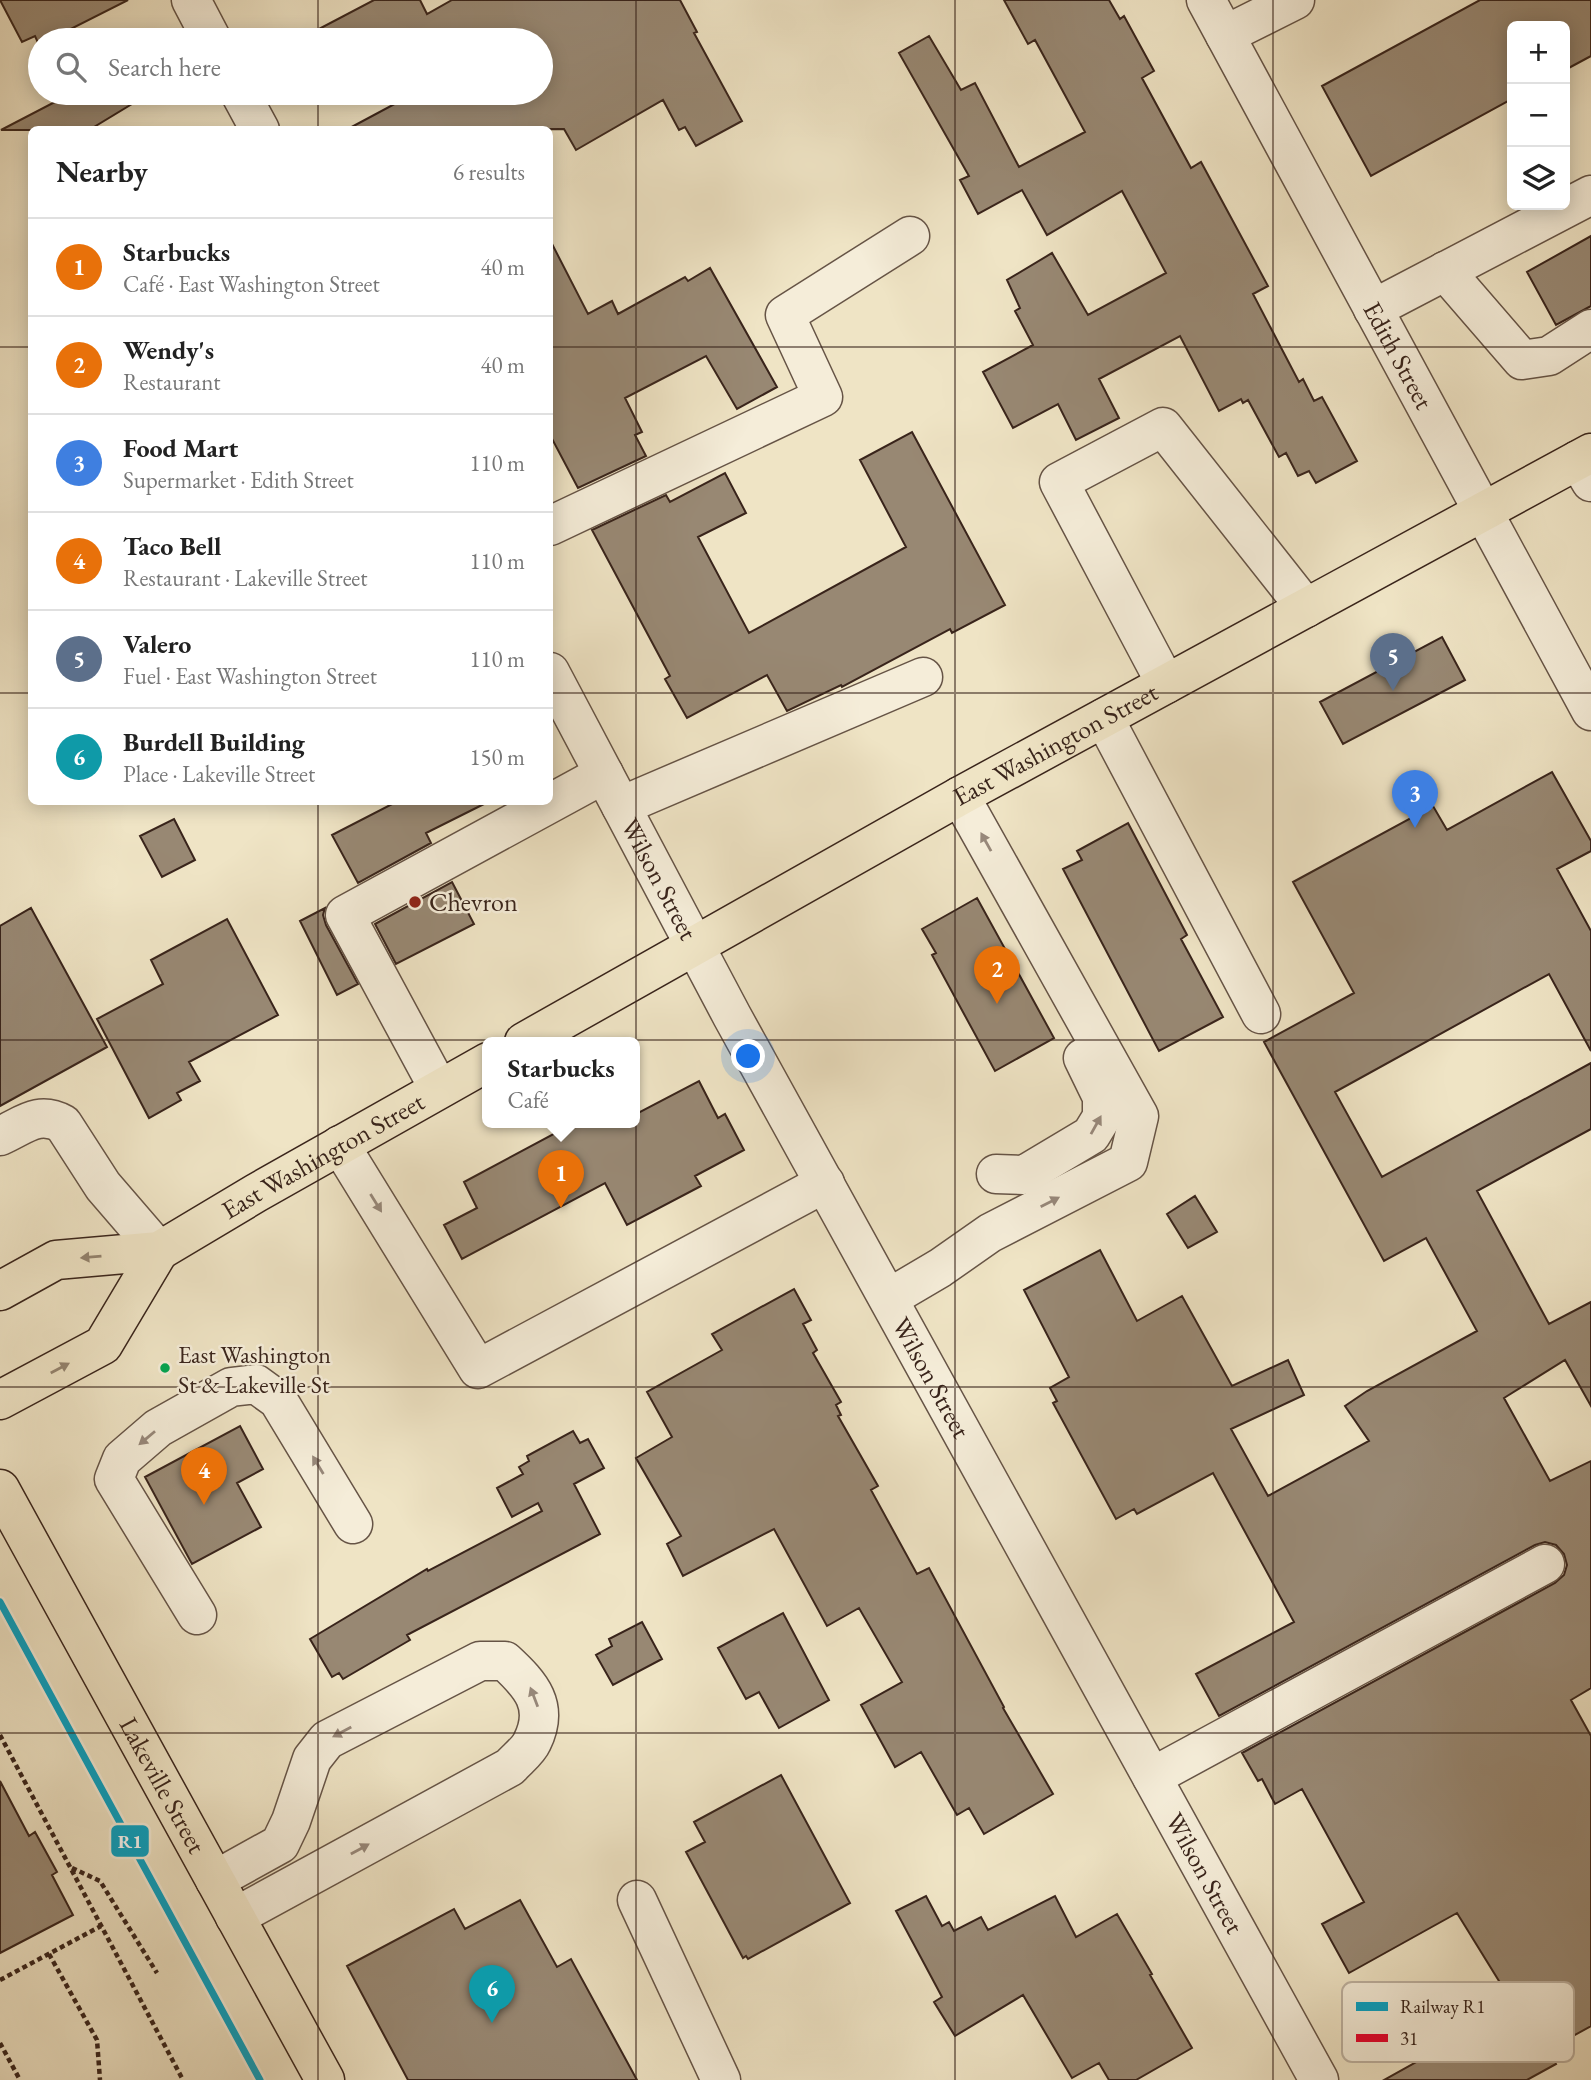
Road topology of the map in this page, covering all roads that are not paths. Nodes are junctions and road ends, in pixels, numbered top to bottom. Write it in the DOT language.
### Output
graph roads {
  1 [pos="191,0"];
  2 [pos="1206,0"];
  3 [pos="1294,0"];
  4 [pos="206,28"];
  5 [pos="1225,35"];
  6 [pos="246,105"];
  7 [pos="258,126"];
  8 [pos="1591,195"];
  9 [pos="911,236"];
  10 [pos="1445,271"];
  11 [pos="1373,309"];
  12 [pos="1591,329"];
  13 [pos="1587,465"];
  14 [pos="1483,512"];
  15 [pos="553,525"];
  16 [pos="1306,608"];
  17 [pos="923,677"];
  18 [pos="553,678"];
  19 [pos="1166,684"];
  20 [pos="1591,712"];
  21 [pos="1104,718"];
  22 [pos="613,790"];
  23 [pos="960,796"];
  24 [pos="1011,887"];
  25 [pos="695,945"];
  26 [pos="1261,1014"];
  27 [pos="533,1037"];
  28 [pos="482,1065"];
  29 [pos="439,1089"];
  30 [pos="0,1136"];
  31 [pos="340,1145"];
  32 [pos="996,1174"];
  33 [pos="825,1183"];
  34 [pos="159,1251"];
  35 [pos="0,1291"];
  36 [pos="889,1298"];
  37 [pos="0,1400"];
  38 [pos="0,1489"];
  39 [pos="353,1524"];
  40 [pos="1545,1564"];
  41 [pos="197,1615"];
  42 [pos="1152,1777"];
  43 [pos="291,1821"];
  44 [pos="317,1873"];
  45 [pos="215,1880"];
  46 [pos="637,1900"];
  47 [pos="235,1917"];
  48 [pos="325,2080"];
  49 [pos="722,2080"];
  50 [pos="1319,2080"];
  1 -- 4 [label="street"];
  2 -- 5 [label="street, Edith Street"];
  3 -- 5 [label="street"];
  5 -- 11 [label="street, Edith Street"];
  6 -- 7 [label="street"];
  8 -- 10 [label="street"];
  9 -- 15 [label="street"];
  10 -- 11 [label="street"];
  10 -- 12 [label="street"];
  11 -- 14 [label="street, Edith Street"];
  13 -- 14 [label="main road, East Washington Street"];
  14 -- 16 [label="main road, East Washington Street"];
  14 -- 20 [label="street, Edith Street"];
  16 -- 19 [label="main road, East Washington Street"];
  16 -- 19 [label="street"];
  17 -- 22 [label="street"];
  18 -- 22 [label="street, Wilson Street"];
  19 -- 21 [label="main road, East Washington Street"];
  21 -- 23 [label="main road, East Washington Street"];
  21 -- 26 [label="street"];
  22 -- 25 [label="street, Wilson Street"];
  22 -- 29 [label="street"];
  24 -- 23 [label="street, one-way"];
  23 -- 25 [label="main road, East Washington Street"];
  32 -- 24 [label="street, one-way"];
  36 -- 24 [label="street, one-way"];
  25 -- 27 [label="main road, East Washington Street"];
  25 -- 33 [label="street, Wilson Street"];
  28 -- 29 [label="main road, East Washington Street"];
  29 -- 31 [label="main road, East Washington Street"];
  30 -- 34 [label="street"];
  31 -- 33 [label="street, one-way"];
  31 -- 34 [label="main road, East Washington Street"];
  33 -- 36 [label="street, Wilson Street"];
  34 -- 35 [label="main road, East Washington Street, one-way"];
  37 -- 34 [label="main road, East Washington Street, one-way"];
  36 -- 42 [label="street, Wilson Street"];
  38 -- 45 [label="main road, Lakeville Street"];
  39 -- 41 [label="street, one-way"];
  40 -- 42 [label="street"];
  42 -- 50 [label="street, Wilson Street"];
  43 -- 44 [label="street"];
  44 -- 43 [label="street, one-way"];
  43 -- 45 [label="street"];
  44 -- 47 [label="street"];
  45 -- 47 [label="main road, Lakeville Street"];
  46 -- 49 [label="street"];
  47 -- 48 [label="main road, Lakeville Street"];
}
